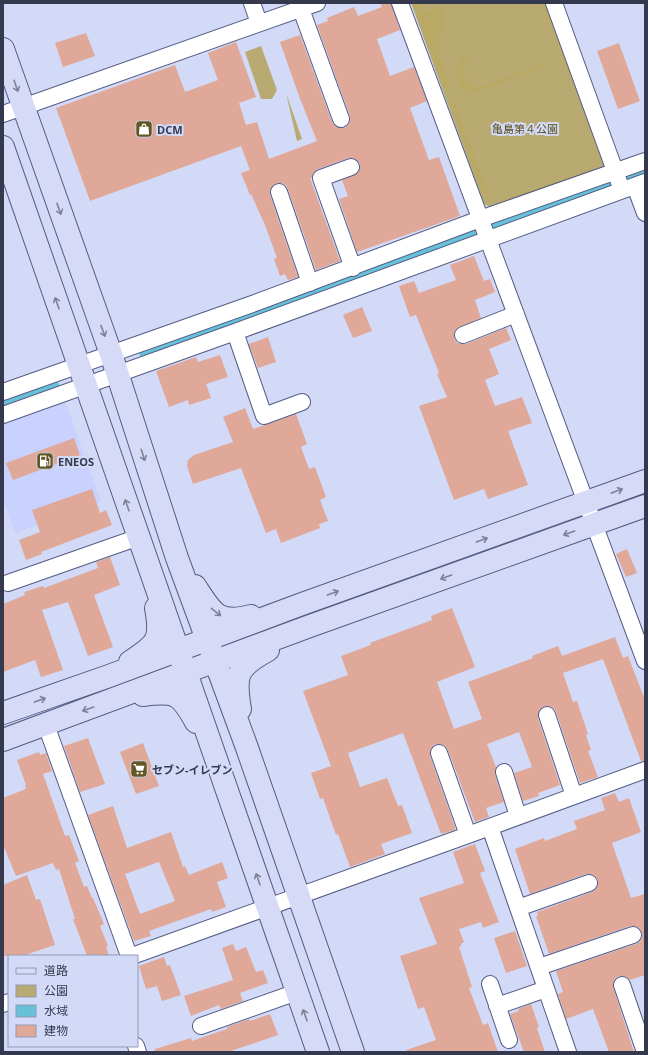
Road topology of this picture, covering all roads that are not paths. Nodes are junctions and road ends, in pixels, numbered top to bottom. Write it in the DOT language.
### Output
graph roads {
  1 [pos="252,3"];
  2 [pos="317,3"];
  3 [pos="400,3"];
  4 [pos="554,3"];
  5 [pos="301,9"];
  6 [pos="259,23"];
  7 [pos="3,49"];
  8 [pos="13,111"];
  9 [pos="341,119"];
  10 [pos="3,147"];
  11 [pos="645,161"];
  12 [pos="351,167"];
  13 [pos="626,182"];
  14 [pos="279,192"];
  15 [pos="645,213"];
  16 [pos="484,229"];
  17 [pos="353,268"];
  18 [pos="310,283"];
  19 [pos="516,314"];
  20 [pos="235,332"];
  21 [pos="463,335"];
  22 [pos="114,364"];
  23 [pos="78,365"];
  24 [pos="86,385"];
  25 [pos="3,392"];
  26 [pos="302,402"];
  27 [pos="3,415"];
  28 [pos="645,481"];
  29 [pos="586,503"];
  30 [pos="645,506"];
  31 [pos="594,524"];
  32 [pos="138,537"];
  33 [pos="177,558"];
  34 [pos="150,571"];
  35 [pos="8,583"];
  36 [pos="302,604"];
  37 [pos="310,626"];
  38 [pos="207,640"];
  39 [pos="178,650"];
  40 [pos="215,661"];
  41 [pos="645,661"];
  42 [pos="186,672"];
  43 [pos="109,676"];
  44 [pos="117,698"];
  45 [pos="4,708"];
  46 [pos="547,715"];
  47 [pos="46,724"];
  48 [pos="3,740"];
  49 [pos="246,745"];
  50 [pos="439,753"];
  51 [pos="215,757"];
  52 [pos="645,770"];
  53 [pos="504,772"];
  54 [pos="574,796"];
  55 [pos="518,816"];
  56 [pos="490,827"];
  57 [pos="468,835"];
  58 [pos="589,883"];
  59 [pos="298,897"];
  60 [pos="268,908"];
  61 [pos="518,908"];
  62 [pos="633,935"];
  63 [pos="129,955"];
  64 [pos="135,955"];
  65 [pos="539,967"];
  66 [pos="490,984"];
  67 [pos="622,985"];
  68 [pos="546,989"];
  69 [pos="297,992"];
  70 [pos="497,1006"];
  71 [pos="201,1026"];
  72 [pos="509,1040"];
  73 [pos="318,1052"];
  74 [pos="353,1052"];
  75 [pos="568,1052"];
  76 [pos="645,1052"];
  1 -- 6 [label="street"];
  2 -- 5 [label="street"];
  3 -- 16 [label="street"];
  4 -- 13 [label="street"];
  5 -- 6 [label="street"];
  5 -- 9 [label="street"];
  6 -- 8 [label="street"];
  7 -- 8 [label="street, one-way"];
  8 -- 22 [label="street, one-way"];
  23 -- 10 [label="street, one-way"];
  11 -- 13 [label="street"];
  12 -- 17 [label="street"];
  13 -- 15 [label="street"];
  13 -- 16 [label="street"];
  13 -- 16 [label="street"];
  14 -- 18 [label="street"];
  16 -- 17 [label="street"];
  16 -- 19 [label="street"];
  16 -- 20 [label="street"];
  17 -- 18 [label="street"];
  18 -- 22 [label="street"];
  19 -- 21 [label="street"];
  19 -- 29 [label="street"];
  20 -- 22 [label="street"];
  20 -- 26 [label="street"];
  22 -- 23 [label="street"];
  22 -- 24 [label="street"];
  22 -- 33 [label="street, one-way"];
  23 -- 24 [label="street"];
  23 -- 25 [label="street"];
  24 -- 27 [label="street"];
  32 -- 24 [label="street, one-way"];
  29 -- 28 [label="street, one-way"];
  29 -- 31 [label="street"];
  36 -- 29 [label="street, one-way"];
  30 -- 31 [label="street"];
  31 -- 37 [label="street, one-way"];
  31 -- 41 [label="street"];
  32 -- 34 [label="street"];
  32 -- 35 [label="street"];
  33 -- 36 [label="street, one-way"];
  33 -- 38 [label="street"];
  34 -- 39 [label="street"];
  34 -- 43 [label="street"];
  36 -- 38 [label="street"];
  37 -- 40 [label="street"];
  37 -- 49 [label="street"];
  38 -- 39 [label="street"];
  38 -- 40 [label="street"];
  39 -- 42 [label="street"];
  39 -- 43 [label="street"];
  40 -- 42 [label="street"];
  40 -- 49 [label="street"];
  42 -- 44 [label="street"];
  42 -- 51 [label="street"];
  45 -- 43 [label="street, one-way"];
  44 -- 47 [label="street, one-way"];
  44 -- 51 [label="street"];
  46 -- 54 [label="street"];
  47 -- 48 [label="street"];
  47 -- 63 [label="street"];
  49 -- 59 [label="street"];
  50 -- 57 [label="street"];
  60 -- 51 [label="street, one-way"];
  52 -- 54 [label="street"];
  53 -- 55 [label="street"];
  54 -- 55 [label="street"];
  55 -- 56 [label="street"];
  56 -- 57 [label="street"];
  56 -- 61 [label="street"];
  57 -- 59 [label="street"];
  58 -- 61 [label="street"];
  59 -- 60 [label="street"];
  59 -- 74 [label="street"];
  60 -- 64 [label="street"];
  60 -- 69 [label="street"];
  61 -- 65 [label="street"];
  62 -- 65 [label="street"];
  65 -- 68 [label="street"];
  66 -- 70 [label="street"];
  67 -- 76 [label="street"];
  68 -- 70 [label="street"];
  68 -- 75 [label="street"];
  69 -- 71 [label="street"];
  73 -- 69 [label="street, one-way"];
  70 -- 72 [label="street"];
}
